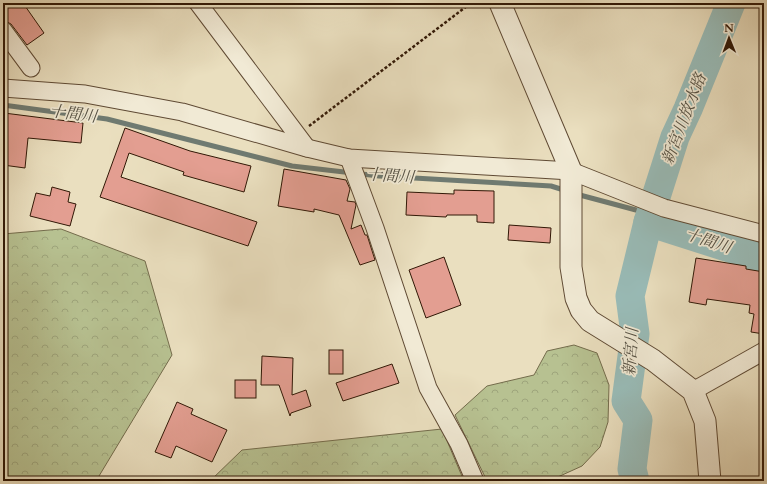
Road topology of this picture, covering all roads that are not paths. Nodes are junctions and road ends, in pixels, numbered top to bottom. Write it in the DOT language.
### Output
graph roads {
  1 [pos="198,3"];
  2 [pos="500,3"];
  3 [pos="3,30"];
  4 [pos="31,68"];
  5 [pos="3,88"];
  6 [pos="307,148"];
  7 [pos="349,158"];
  8 [pos="571,171"];
  9 [pos="764,234"];
  10 [pos="764,351"];
  11 [pos="693,391"];
  12 [pos="475,481"];
  13 [pos="710,481"];
  1 -- 6 [label="street"];
  2 -- 8 [label="street"];
  3 -- 4 [label="street"];
  5 -- 6 [label="street"];
  6 -- 7 [label="street"];
  7 -- 8 [label="street"];
  7 -- 12 [label="street"];
  8 -- 9 [label="street"];
  8 -- 11 [label="street"];
  10 -- 11 [label="street"];
  11 -- 13 [label="street"];
}
